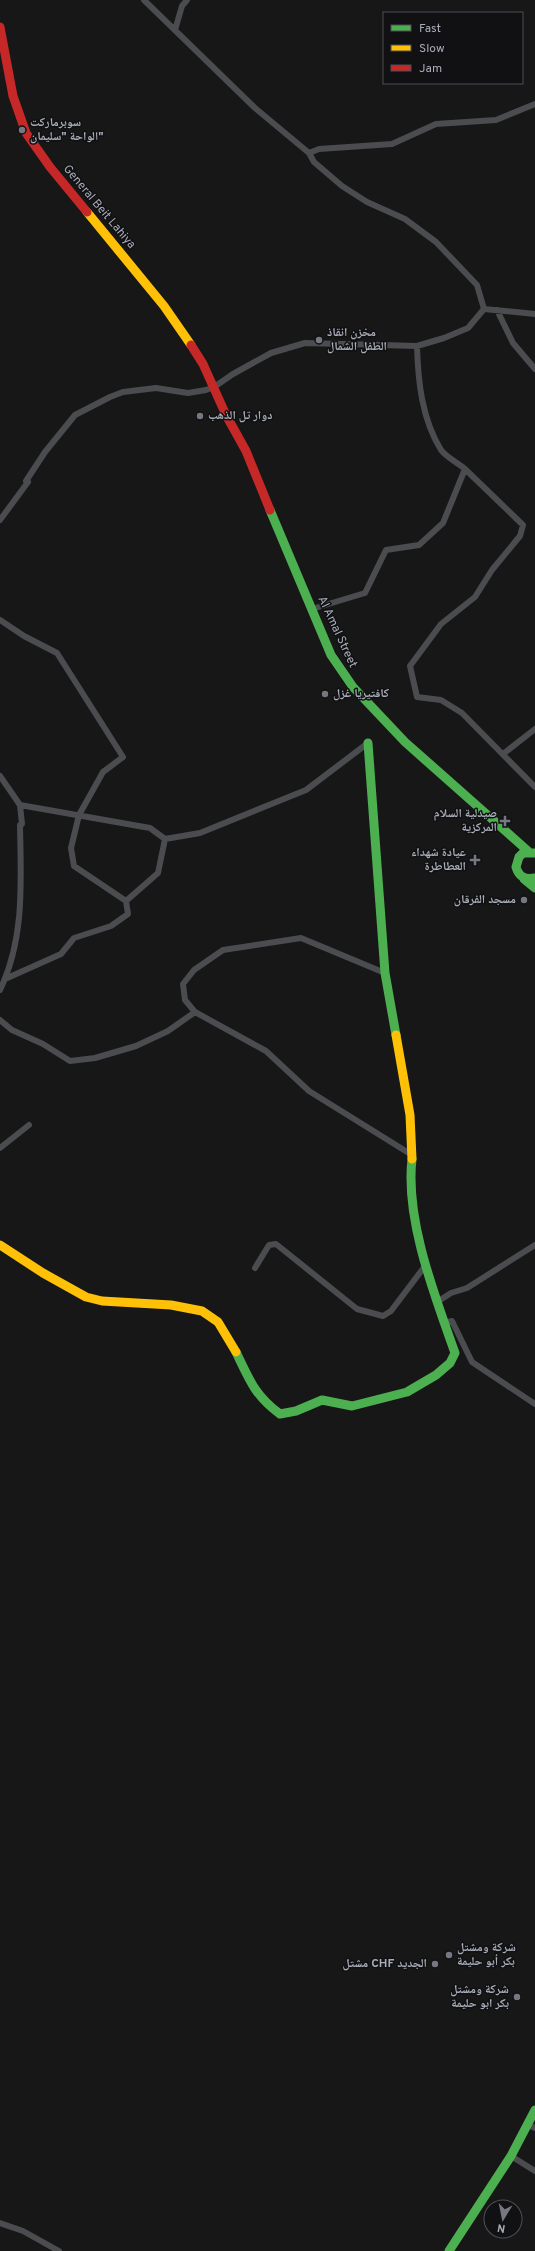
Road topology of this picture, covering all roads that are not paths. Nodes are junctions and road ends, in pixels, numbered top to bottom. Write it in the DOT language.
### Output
graph roads {
  1 [pos="144,0"];
  2 [pos="187,0"];
  3 [pos="0,26"];
  4 [pos="175,30"];
  5 [pos="535,104"];
  6 [pos="309,153"];
  7 [pos="484,309"];
  8 [pos="497,310"];
  9 [pos="535,314"];
  10 [pos="417,346"];
  11 [pos="535,369"];
  12 [pos="214,387"];
  13 [pos="465,469"];
  14 [pos="0,520"];
  15 [pos="312,609"];
  16 [pos="0,620"];
  17 [pos="535,729"];
  18 [pos="368,743"];
  19 [pos="504,754"];
  20 [pos="0,776"];
  21 [pos="535,787"];
  22 [pos="20,805"];
  23 [pos="79,815"];
  24 [pos="165,839"];
  25 [pos="532,852"];
  26 [pos="535,878"];
  27 [pos="524,879"];
  28 [pos="535,888"];
  29 [pos="126,901"];
  30 [pos="385,973"];
  31 [pos="4,979"];
  32 [pos="0,990"];
  33 [pos="195,1012"];
  34 [pos="0,1020"];
  35 [pos="29,1125"];
  36 [pos="0,1148"];
  37 [pos="412,1155"];
  38 [pos="0,1245"];
  39 [pos="535,1245"];
  40 [pos="425,1266"];
  41 [pos="255,1268"];
  42 [pos="436,1302"];
  43 [pos="444,1323"];
  44 [pos="535,1404"];
  45 [pos="535,2110"];
  46 [pos="531,2126"];
  47 [pos="511,2156"];
  48 [pos="535,2171"];
  49 [pos="0,2223"];
  50 [pos="59,2251"];
  51 [pos="449,2251"];
  1 -- 4 [label="street"];
  2 -- 4 [label="street"];
  3 -- 12 [label="street, General Beit Lahiya"];
  4 -- 6 [label="street"];
  5 -- 6 [label="street"];
  6 -- 7 [label="street"];
  7 -- 8 [label="street"];
  7 -- 10 [label="street"];
  8 -- 9 [label="street"];
  8 -- 11 [label="street"];
  10 -- 12 [label="street"];
  10 -- 13 [label="street"];
  12 -- 14 [label="street"];
  12 -- 15 [label="street, Al Amal Street"];
  13 -- 15 [label="street"];
  13 -- 19 [label="street"];
  15 -- 25 [label="street, Al Amal Street"];
  16 -- 23 [label="street"];
  17 -- 19 [label="street"];
  18 -- 24 [label="street"];
  18 -- 30 [label="street"];
  19 -- 21 [label="street"];
  20 -- 22 [label="street"];
  22 -- 23 [label="street"];
  22 -- 31 [label="street"];
  23 -- 24 [label="street"];
  23 -- 29 [label="street"];
  24 -- 29 [label="street"];
  25 -- 27 [label="street"];
  26 -- 27 [label="street"];
  27 -- 28 [label="street"];
  29 -- 31 [label="street"];
  30 -- 33 [label="street"];
  30 -- 37 [label="street"];
  31 -- 32 [label="street"];
  33 -- 34 [label="street"];
  33 -- 37 [label="street"];
  35 -- 36 [label="street"];
  37 -- 40 [label="street"];
  38 -- 43 [label="street"];
  39 -- 42 [label="street"];
  40 -- 41 [label="street"];
  40 -- 42 [label="street"];
  42 -- 43 [label="street"];
  43 -- 44 [label="street"];
  45 -- 46 [label="street"];
  46 -- 47 [label="street"];
  47 -- 48 [label="street"];
  47 -- 51 [label="street"];
  49 -- 50 [label="street"];
}
